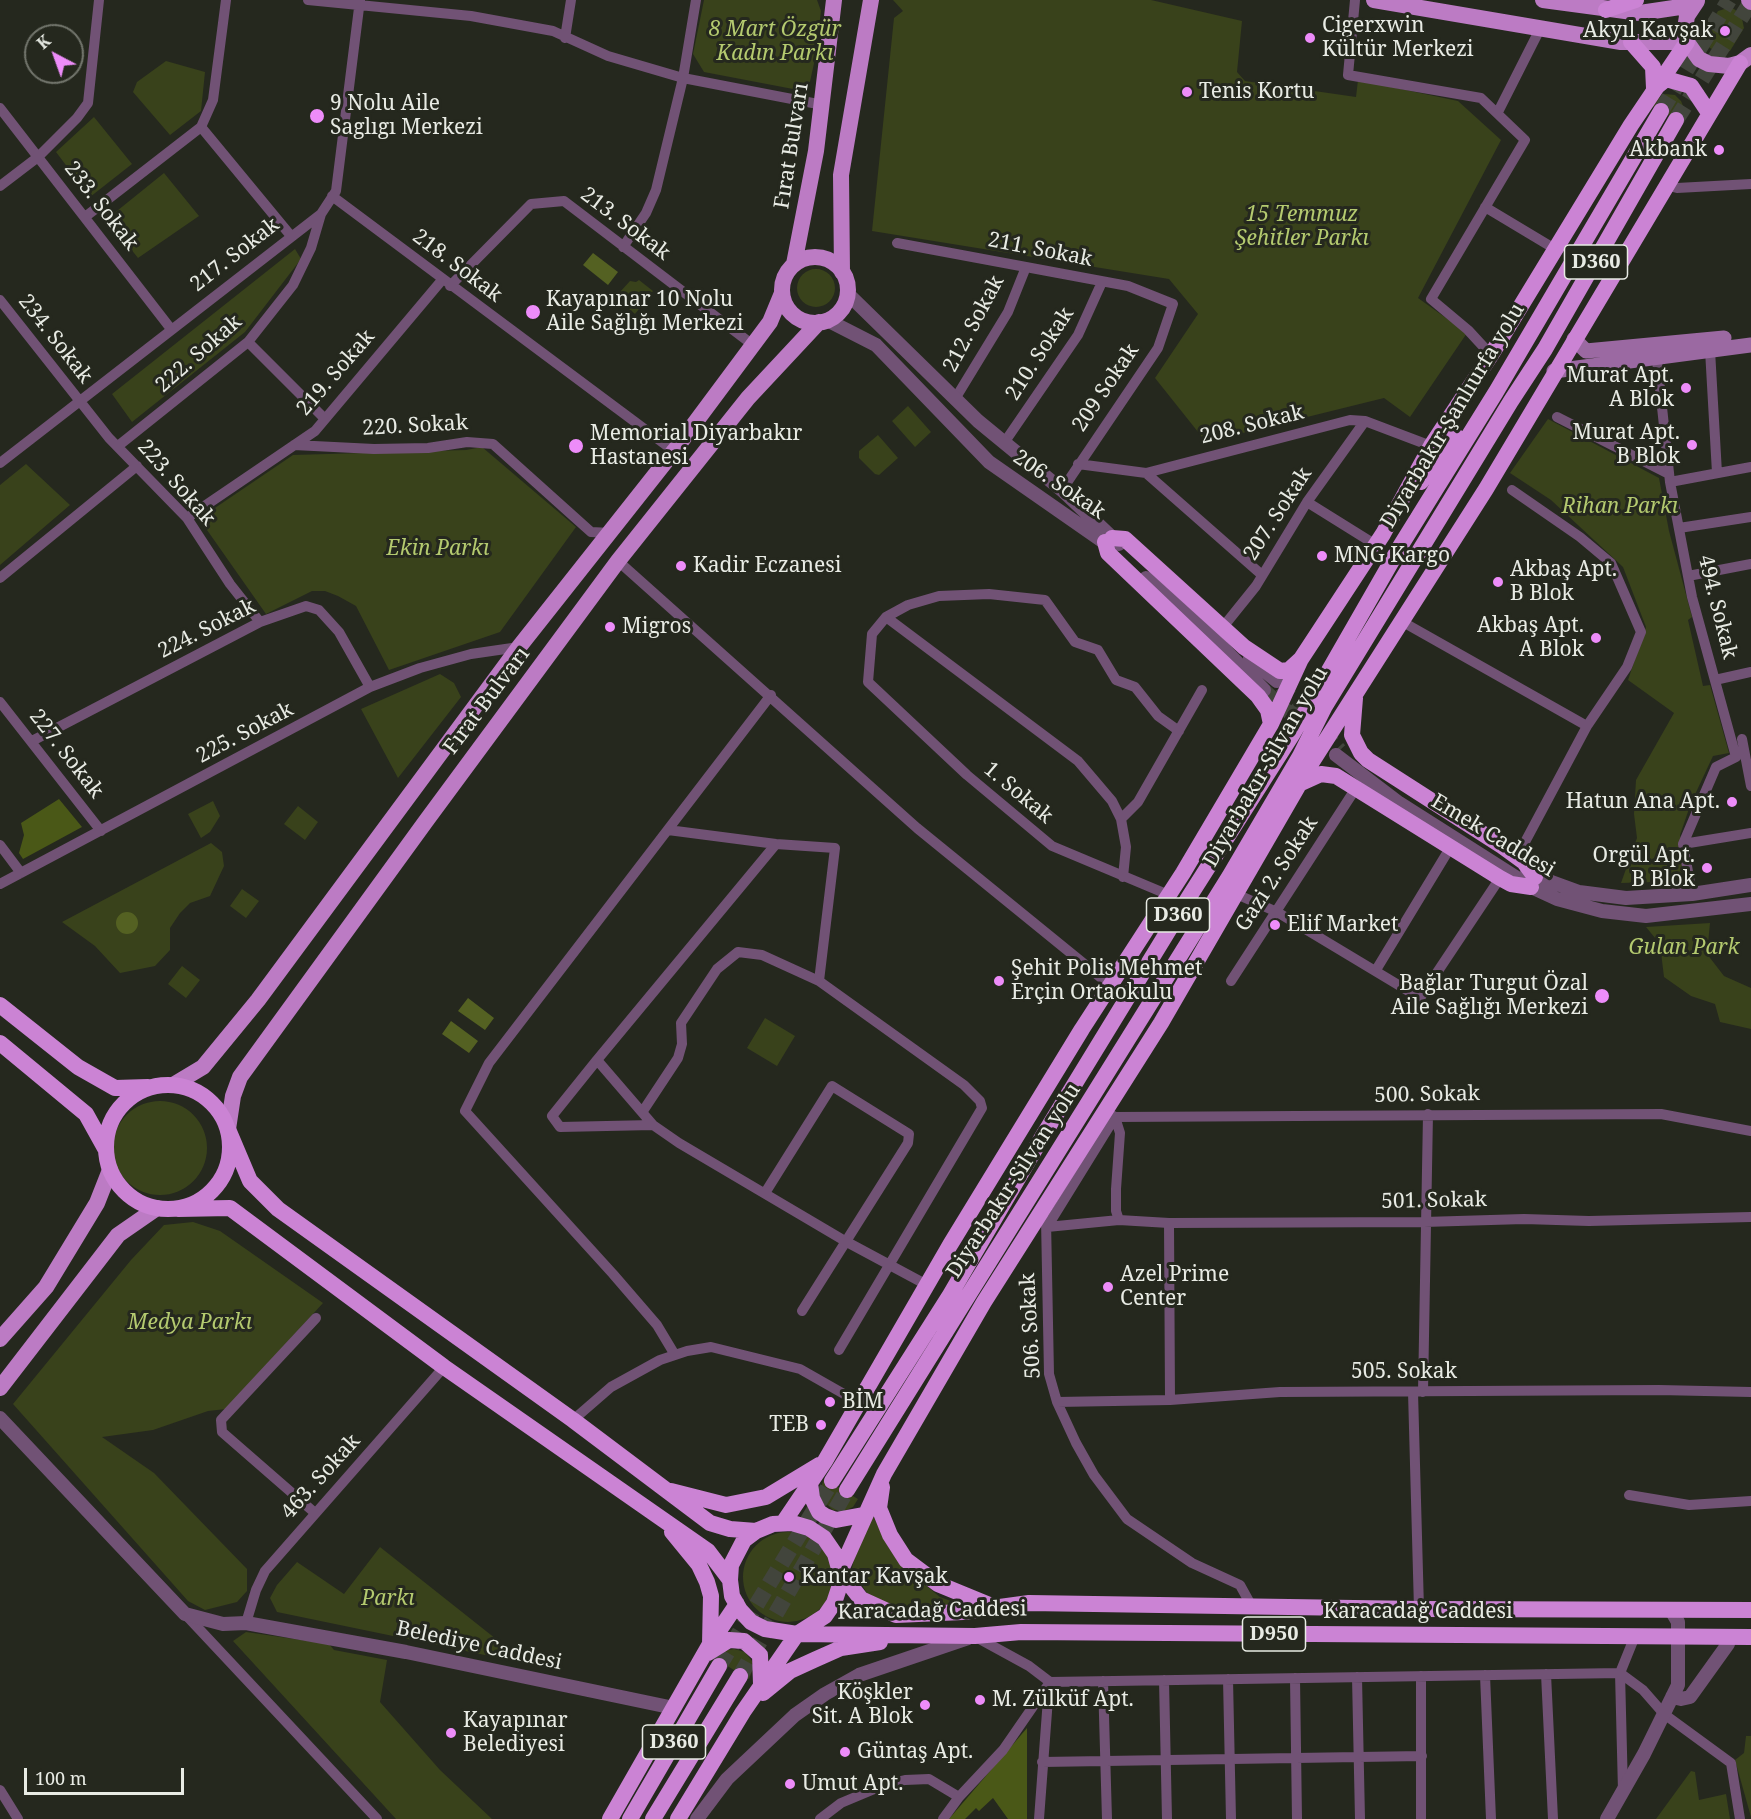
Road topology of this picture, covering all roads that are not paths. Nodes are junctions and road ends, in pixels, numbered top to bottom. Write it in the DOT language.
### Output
graph roads {
  1 [pos="99,0"];
  2 [pos="226,0"];
  3 [pos="308,0"];
  4 [pos="571,0"];
  5 [pos="696,0"];
  6 [pos="823,0"];
  7 [pos="834,0"];
  8 [pos="871,0"];
  9 [pos="1355,0"];
  10 [pos="1374,0"];
  11 [pos="1543,0"];
  12 [pos="1636,0"];
  13 [pos="1696,2"];
  14 [pos="359,3"];
  15 [pos="1606,10"];
  16 [pos="833,25"];
  17 [pos="1541,27"];
  18 [pos="565,38"];
  19 [pos="1631,42"];
  20 [pos="1687,42"];
  21 [pos="1748,58"];
  22 [pos="683,78"];
  23 [pos="1654,88"];
  24 [pos="823,105"];
  25 [pos="0,108"];
  26 [pos="1661,111"];
  27 [pos="1498,112"];
  28 [pos="1709,112"];
  29 [pos="1676,120"];
  30 [pos="201,127"];
  31 [pos="38,157"];
  32 [pos="1751,184"];
  33 [pos="1665,185"];
  34 [pos="0,186"];
  35 [pos="332,196"];
  36 [pos="1485,207"];
  37 [pos="321,214"];
  38 [pos="85,217"];
  39 [pos="291,236"];
  40 [pos="897,243"];
  41 [pos="623,247"];
  42 [pos="1556,249"];
  43 [pos="794,264"];
  44 [pos="1026,267"];
  45 [pos="842,272"];
  46 [pos="1102,282"];
  47 [pos="446,283"];
  48 [pos="848,292"];
  49 [pos="782,293"];
  50 [pos="0,300"];
  51 [pos="1173,304"];
  52 [pos="823,321"];
  53 [pos="171,329"];
  54 [pos="1751,335"];
  55 [pos="1574,339"];
  56 [pos="248,342"];
  57 [pos="753,345"];
  58 [pos="1751,345"];
  59 [pos="1521,348"];
  60 [pos="1710,350"];
  61 [pos="1656,352"];
  62 [pos="1491,355"];
  63 [pos="1554,371"];
  64 [pos="955,399"];
  65 [pos="78,401"];
  66 [pos="1511,401"];
  67 [pos="1557,417"];
  68 [pos="325,419"];
  69 [pos="1365,420"];
  70 [pos="1004,443"];
  71 [pos="294,445"];
  72 [pos="118,446"];
  73 [pos="1431,446"];
  74 [pos="674,451"];
  75 [pos="0,463"];
  76 [pos="1078,464"];
  77 [pos="137,466"];
  78 [pos="1751,467"];
  79 [pos="1146,472"];
  80 [pos="1717,473"];
  81 [pos="1669,478"];
  82 [pos="1062,490"];
  83 [pos="1512,490"];
  84 [pos="1307,502"];
  85 [pos="1751,517"];
  86 [pos="187,518"];
  87 [pos="1679,528"];
  88 [pos="611,533"];
  89 [pos="1380,539"];
  90 [pos="1108,540"];
  91 [pos="618,561"];
  92 [pos="1751,564"];
  93 [pos="1262,575"];
  94 [pos="1429,575"];
  95 [pos="1688,576"];
  96 [pos="0,578"];
  97 [pos="886,617"];
  98 [pos="1401,621"];
  99 [pos="260,622"];
  100 [pos="1222,627"];
  101 [pos="519,647"];
  102 [pos="1301,658"];
  103 [pos="1751,672"];
  104 [pos="1715,680"];
  105 [pos="1277,681"];
  106 [pos="370,687"];
  107 [pos="1202,690"];
  108 [pos="1264,690"];
  109 [pos="1356,690"];
  110 [pos="771,695"];
  111 [pos="0,702"];
  112 [pos="1271,724"];
  113 [pos="1587,726"];
  114 [pos="1179,731"];
  115 [pos="1742,739"];
  116 [pos="32,741"];
  117 [pos="1338,753"];
  118 [pos="1299,784"];
  119 [pos="1751,786"];
  120 [pos="1356,788"];
  121 [pos="1121,819"];
  122 [pos="101,831"];
  123 [pos="668,831"];
  124 [pos="1751,833"];
  125 [pos="776,844"];
  126 [pos="1683,844"];
  127 [pos="0,845"];
  128 [pos="1450,848"];
  129 [pos="1517,857"];
  130 [pos="21,873"];
  131 [pos="1123,877"];
  132 [pos="1500,878"];
  133 [pos="1533,882"];
  134 [pos="0,884"];
  135 [pos="1751,885"];
  136 [pos="1234,893"];
  137 [pos="1692,894"];
  138 [pos="1168,895"];
  139 [pos="1751,904"];
  140 [pos="1277,912"];
  141 [pos="1135,947"];
  142 [pos="1376,970"];
  143 [pos="819,981"];
  144 [pos="1232,981"];
  145 [pos="1110,985"];
  146 [pos="0,1005"];
  147 [pos="0,1043"];
  148 [pos="597,1060"];
  149 [pos="173,1085"];
  150 [pos="152,1087"];
  151 [pos="1105,1108"];
  152 [pos="643,1111"];
  153 [pos="1428,1114"];
  154 [pos="653,1125"];
  155 [pos="228,1129"];
  156 [pos="1751,1131"];
  157 [pos="1041,1139"];
  158 [pos="106,1150"];
  159 [pos="110,1170"];
  160 [pos="765,1192"];
  161 [pos="1044,1206"];
  162 [pos="157,1208"];
  163 [pos="178,1209"];
  164 [pos="1751,1217"];
  165 [pos="1119,1220"];
  166 [pos="1424,1222"];
  167 [pos="1169,1223"];
  168 [pos="1047,1227"];
  169 [pos="845,1241"];
  170 [pos="889,1265"];
  171 [pos="927,1285"];
  172 [pos="802,1311"];
  173 [pos="316,1318"];
  174 [pos="0,1339"];
  175 [pos="839,1350"];
  176 [pos="675,1355"];
  177 [pos="444,1367"];
  178 [pos="0,1388"];
  179 [pos="1418,1392"];
  180 [pos="1751,1392"];
  181 [pos="1170,1400"];
  182 [pos="858,1402"];
  183 [pos="1057,1402"];
  184 [pos="0,1418"];
  185 [pos="573,1420"];
  186 [pos="825,1461"];
  187 [pos="884,1474"];
  188 [pos="832,1481"];
  189 [pos="810,1483"];
  190 [pos="661,1488"];
  191 [pos="848,1490"];
  192 [pos="1629,1495"];
  193 [pos="1751,1502"];
  194 [pos="315,1512"];
  195 [pos="652,1512"];
  196 [pos="863,1515"];
  197 [pos="783,1523"];
  198 [pos="756,1531"];
  199 [pos="840,1572"];
  200 [pos="730,1580"];
  201 [pos="737,1604"];
  202 [pos="1251,1605"];
  203 [pos="995,1607"];
  204 [pos="1419,1609"];
  205 [pos="1648,1609"];
  206 [pos="1671,1610"];
  207 [pos="1751,1610"];
  208 [pos="185,1614"];
  209 [pos="246,1623"];
  210 [pos="798,1634"];
  211 [pos="915,1634"];
  212 [pos="975,1636"];
  213 [pos="1635,1636"];
  214 [pos="1751,1637"];
  215 [pos="1728,1638"];
  216 [pos="1678,1639"];
  217 [pos="707,1650"];
  218 [pos="719,1666"];
  219 [pos="1620,1673"];
  220 [pos="1546,1674"];
  221 [pos="1485,1675"];
  222 [pos="740,1676"];
  223 [pos="1421,1676"];
  224 [pos="1357,1677"];
  225 [pos="1295,1678"];
  226 [pos="1228,1679"];
  227 [pos="1164,1680"];
  228 [pos="1103,1681"];
  229 [pos="1050,1682"];
  230 [pos="761,1685"];
  231 [pos="1672,1697"];
  232 [pos="674,1708"];
  233 [pos="743,1712"];
  234 [pos="1664,1714"];
  235 [pos="1422,1756"];
  236 [pos="1360,1758"];
  237 [pos="1229,1759"];
  238 [pos="1166,1760"];
  239 [pos="1295,1760"];
  240 [pos="1104,1761"];
  241 [pos="1042,1762"];
  242 [pos="0,1790"];
  243 [pos="1623,1793"];
  244 [pos="959,1797"];
  245 [pos="18,1819"];
  246 [pos="377,1819"];
  247 [pos="610,1819"];
  248 [pos="630,1819"];
  249 [pos="653,1819"];
  250 [pos="678,1819"];
  251 [pos="697,1819"];
  252 [pos="820,1819"];
  253 [pos="943,1819"];
  254 [pos="1039,1819"];
  255 [pos="1107,1819"];
  256 [pos="1167,1819"];
  257 [pos="1231,1819"];
  258 [pos="1297,1819"];
  259 [pos="1360,1819"];
  260 [pos="1421,1819"];
  261 [pos="1491,1819"];
  262 [pos="1553,1819"];
  263 [pos="1606,1819"];
  264 [pos="1740,1819"];
  1 -- 31 [label="street"];
  2 -- 30 [label="street"];
  3 -- 14 [label="street"];
  4 -- 18 [label="street"];
  5 -- 22 [label="street"];
  6 -- 16 [label="main road"];
  7 -- 16 [label="main road, Fırat Bulvarı"];
  8 -- 45 [label="main road"];
  9 -- 27 [label="street"];
  10 -- 17 [label="main road"];
  11 -- 15 [label="main road"];
  12 -- 15 [label="highway"];
  13 -- 15 [label="main road"];
  13 -- 20 [label="main road"];
  14 -- 18 [label="street"];
  14 -- 35 [label="street, 217. Sokak"];
  16 -- 24 [label="main road, Fırat Bulvarı"];
  17 -- 19 [label="main road"];
  17 -- 27 [label="street"];
  18 -- 22 [label="street"];
  19 -- 20 [label="main road"];
  19 -- 23 [label="highway"];
  20 -- 21 [label="main road"];
  20 -- 23 [label="highway"];
  21 -- 28 [label="highway"];
  22 -- 24 [label="street"];
  22 -- 41 [label="street"];
  23 -- 28 [label="highway"];
  23 -- 42 [label="highway"];
  24 -- 43 [label="main road, Fırat Bulvarı"];
  25 -- 31 [label="street, 233. Sokak"];
  26 -- 59 [label="highway, Diyarbakır-Şanlıurfa yolu / D360"];
  27 -- 36 [label="street"];
  28 -- 33 [label="highway"];
  29 -- 66 [label="highway, Diyarbakır-Silvan yolu / D360"];
  30 -- 38 [label="street"];
  30 -- 39 [label="street"];
  31 -- 34 [label="street"];
  31 -- 38 [label="street, 233. Sokak"];
  32 -- 33 [label="street"];
  33 -- 55 [label="highway"];
  35 -- 37 [label="street, 217. Sokak"];
  35 -- 47 [label="street, 218. Sokak"];
  36 -- 42 [label="street"];
  36 -- 62 [label="street"];
  37 -- 39 [label="street, 217. Sokak"];
  37 -- 56 [label="street, 222. Sokak"];
  38 -- 53 [label="street, 233. Sokak"];
  39 -- 53 [label="street, 217. Sokak"];
  40 -- 44 [label="street, 211. Sokak"];
  41 -- 47 [label="street, 213. Sokak"];
  41 -- 57 [label="street, 213. Sokak"];
  42 -- 62 [label="highway"];
  43 -- 45 [label="main road"];
  43 -- 49 [label="main road"];
  44 -- 46 [label="street, 211. Sokak"];
  44 -- 64 [label="street, 212. Sokak"];
  45 -- 48 [label="main road"];
  46 -- 51 [label="street, 211. Sokak"];
  46 -- 70 [label="street, 210. Sokak"];
  47 -- 68 [label="street, 219. Sokak"];
  47 -- 74 [label="street, 218. Sokak"];
  48 -- 52 [label="main road"];
  48 -- 64 [label="street, 206. Sokak"];
  49 -- 52 [label="main road"];
  49 -- 57 [label="main road, Fırat Bulvarı"];
  50 -- 65 [label="street, 234. Sokak"];
  51 -- 76 [label="street, 209 Sokak"];
  52 -- 90 [label="street, 206. Sokak"];
  52 -- 91 [label="main road, Fırat Bulvarı"];
  53 -- 65 [label="street, 217. Sokak"];
  54 -- 61 [label="main road"];
  55 -- 61 [label="main road"];
  55 -- 63 [label="highway"];
  56 -- 68 [label="street"];
  56 -- 72 [label="street, 222. Sokak"];
  57 -- 74 [label="main road, Fırat Bulvarı"];
  58 -- 60 [label="main road"];
  59 -- 89 [label="highway"];
  59 -- 157 [label="highway, Diyarbakır-Şanlıurfa yolu / D360"];
  60 -- 61 [label="main road"];
  60 -- 80 [label="street"];
  61 -- 63 [label="main road"];
  61 -- 81 [label="street, 494. Sokak"];
  62 -- 73 [label="highway"];
  63 -- 94 [label="highway"];
  64 -- 70 [label="street, 206. Sokak"];
  65 -- 72 [label="street, 223. Sokak"];
  65 -- 75 [label="street, 217. Sokak"];
  66 -- 94 [label="highway"];
  66 -- 151 [label="highway, Diyarbakır-Silvan yolu / D360"];
  67 -- 81 [label="street"];
  68 -- 71 [label="street, 219. Sokak"];
  69 -- 73 [label="street, 208. Sokak"];
  69 -- 79 [label="street, 208. Sokak"];
  69 -- 84 [label="street, 207. Sokak"];
  70 -- 82 [label="street, 206. Sokak"];
  71 -- 86 [label="street, 219. Sokak"];
  71 -- 88 [label="street, 220. Sokak"];
  72 -- 77 [label="street, 223. Sokak"];
  73 -- 89 [label="highway"];
  74 -- 88 [label="main road, Fırat Bulvarı"];
  76 -- 79 [label="street, 208. Sokak"];
  76 -- 82 [label="street, 209 Sokak"];
  77 -- 86 [label="street, 223. Sokak"];
  77 -- 96 [label="street"];
  78 -- 80 [label="street"];
  79 -- 93 [label="street"];
  80 -- 81 [label="street"];
  81 -- 87 [label="street, 494. Sokak"];
  82 -- 90 [label="street, 206. Sokak"];
  83 -- 113 [label="street"];
  84 -- 89 [label="street"];
  84 -- 93 [label="street, 207. Sokak"];
  85 -- 87 [label="street"];
  86 -- 99 [label="street, 223. Sokak"];
  87 -- 95 [label="street, 494. Sokak"];
  88 -- 101 [label="main road, Fırat Bulvarı"];
  89 -- 102 [label="highway"];
  90 -- 100 [label="highway"];
  90 -- 105 [label="street"];
  90 -- 108 [label="street, 206. Sokak"];
  90 -- 112 [label="highway"];
  91 -- 110 [label="street"];
  91 -- 155 [label="main road, Fırat Bulvarı"];
  92 -- 95 [label="street"];
  93 -- 100 [label="street, 207. Sokak"];
  94 -- 98 [label="highway"];
  95 -- 104 [label="street, 494. Sokak"];
  97 -- 114 [label="street"];
  97 -- 121 [label="street"];
  97 -- 131 [label="street, 1. Sokak"];
  98 -- 109 [label="highway"];
  98 -- 113 [label="street"];
  99 -- 106 [label="street, 224. Sokak"];
  99 -- 116 [label="street, 224. Sokak"];
  100 -- 102 [label="highway"];
  101 -- 106 [label="street, 225. Sokak"];
  101 -- 149 [label="main road, Fırat Bulvarı"];
  102 -- 112 [label="highway"];
  103 -- 104 [label="street"];
  104 -- 115 [label="street, 494. Sokak"];
  106 -- 122 [label="street, 225. Sokak"];
  107 -- 114 [label="street"];
  109 -- 118 [label="highway"];
  109 -- 129 [label="highway"];
  110 -- 123 [label="street"];
  110 -- 145 [label="street"];
  111 -- 116 [label="street, 227. Sokak"];
  112 -- 138 [label="highway"];
  113 -- 129 [label="street"];
  114 -- 121 [label="street"];
  115 -- 119 [label="street, 494. Sokak"];
  115 -- 126 [label="street"];
  116 -- 122 [label="street, 227. Sokak"];
  117 -- 133 [label="street, Emek Caddesi"];
  118 -- 120 [label="highway"];
  118 -- 136 [label="highway"];
  120 -- 128 [label="highway"];
  120 -- 140 [label="street, Gazi 2. Sokak"];
  121 -- 131 [label="street"];
  122 -- 130 [label="street, 225. Sokak"];
  123 -- 125 [label="street"];
  123 -- 176 [label="street"];
  124 -- 126 [label="street"];
  125 -- 143 [label="street"];
  125 -- 148 [label="street"];
  126 -- 137 [label="street"];
  127 -- 130 [label="street"];
  128 -- 132 [label="highway"];
  128 -- 142 [label="street"];
  129 -- 133 [label="highway"];
  130 -- 134 [label="street, 225. Sokak"];
  131 -- 138 [label="street, 1. Sokak"];
  132 -- 133 [label="highway"];
  132 -- 142 [label="street"];
  133 -- 137 [label="street, Emek Caddesi"];
  133 -- 139 [label="street, Emek Caddesi"];
  135 -- 137 [label="street, Emek Caddesi"];
  136 -- 140 [label="street"];
  136 -- 151 [label="highway"];
  138 -- 141 [label="highway"];
  140 -- 142 [label="street"];
  140 -- 144 [label="street, Gazi 2. Sokak"];
  141 -- 145 [label="highway"];
  141 -- 157 [label="highway"];
  143 -- 152 [label="street"];
  143 -- 170 [label="street"];
  145 -- 171 [label="highway"];
  146 -- 150 [label="highway"];
  147 -- 158 [label="highway"];
  148 -- 152 [label="street"];
  148 -- 154 [label="street"];
  149 -- 150 [label="highway"];
  149 -- 155 [label="highway"];
  150 -- 158 [label="highway"];
  151 -- 153 [label="street, 500. Sokak"];
  151 -- 161 [label="highway"];
  151 -- 165 [label="street"];
  151 -- 168 [label="street"];
  151 -- 191 [label="highway, Diyarbakır-Silvan yolu / D360"];
  152 -- 154 [label="street"];
  153 -- 156 [label="street, 500. Sokak"];
  153 -- 166 [label="street"];
  154 -- 160 [label="street"];
  155 -- 163 [label="highway"];
  155 -- 185 [label="highway"];
  157 -- 188 [label="highway, Diyarbakır-Şanlıurfa yolu / D360"];
  158 -- 159 [label="highway"];
  159 -- 162 [label="highway"];
  159 -- 174 [label="main road"];
  160 -- 169 [label="street"];
  160 -- 169 [label="street"];
  161 -- 168 [label="street, 506. Sokak"];
  161 -- 187 [label="highway"];
  162 -- 163 [label="highway"];
  162 -- 178 [label="main road"];
  163 -- 177 [label="highway"];
  164 -- 166 [label="street, 501. Sokak"];
  165 -- 167 [label="street, 501. Sokak"];
  165 -- 168 [label="street, 501. Sokak"];
  166 -- 167 [label="street, 501. Sokak"];
  166 -- 179 [label="street"];
  167 -- 181 [label="street"];
  168 -- 183 [label="street, 506. Sokak"];
  169 -- 170 [label="street"];
  169 -- 172 [label="street"];
  170 -- 171 [label="street"];
  170 -- 175 [label="street"];
  171 -- 182 [label="highway"];
  173 -- 194 [label="street"];
  176 -- 182 [label="street"];
  176 -- 185 [label="street"];
  177 -- 194 [label="street, 463. Sokak"];
  177 -- 195 [label="highway"];
  179 -- 180 [label="street, 505. Sokak"];
  179 -- 181 [label="street, 505. Sokak"];
  179 -- 204 [label="street"];
  181 -- 183 [label="street, 505. Sokak"];
  182 -- 186 [label="highway"];
  183 -- 202 [label="street, 506. Sokak"];
  184 -- 208 [label="street"];
  185 -- 190 [label="highway"];
  186 -- 189 [label="highway"];
  186 -- 190 [label="highway"];
  187 -- 196 [label="highway"];
  187 -- 203 [label="highway"];
  189 -- 196 [label="highway"];
  189 -- 197 [label="highway"];
  190 -- 198 [label="highway"];
  192 -- 193 [label="street"];
  194 -- 209 [label="street, 463. Sokak"];
  195 -- 200 [label="highway"];
  195 -- 217 [label="highway"];
  196 -- 199 [label="highway"];
  197 -- 198 [label="highway"];
  197 -- 199 [label="highway"];
  198 -- 200 [label="highway"];
  199 -- 203 [label="highway, Karacadağ Caddesi / D950"];
  199 -- 210 [label="highway"];
  200 -- 201 [label="highway"];
  201 -- 210 [label="highway"];
  201 -- 217 [label="highway"];
  202 -- 203 [label="highway, Karacadağ Caddesi / D950"];
  202 -- 204 [label="highway, Karacadağ Caddesi / D950"];
  204 -- 205 [label="highway, Karacadağ Caddesi / D950"];
  205 -- 206 [label="highway, Karacadağ Caddesi / D950"];
  205 -- 213 [label="highway"];
  206 -- 207 [label="highway, Karacadağ Caddesi / D950"];
  206 -- 216 [label="street"];
  208 -- 209 [label="street, Belediye Caddesi"];
  208 -- 246 [label="street"];
  209 -- 232 [label="street, Belediye Caddesi"];
  210 -- 211 [label="highway, Karacadağ Caddesi / D950"];
  210 -- 230 [label="highway"];
  211 -- 212 [label="highway, Karacadağ Caddesi / D950"];
  211 -- 233 [label="highway"];
  212 -- 213 [label="highway, Karacadağ Caddesi / D950"];
  212 -- 229 [label="street"];
  212 -- 251 [label="street"];
  213 -- 216 [label="highway, Karacadağ Caddesi / D950"];
  213 -- 219 [label="street"];
  214 -- 215 [label="highway, Karacadağ Caddesi / D950"];
  215 -- 216 [label="highway, Karacadağ Caddesi / D950"];
  215 -- 231 [label="street"];
  216 -- 231 [label="street"];
  217 -- 230 [label="highway"];
  217 -- 232 [label="highway"];
  218 -- 248 [label="highway, D360"];
  219 -- 220 [label="street"];
  219 -- 234 [label="street"];
  219 -- 243 [label="street"];
  220 -- 221 [label="street"];
  220 -- 262 [label="street"];
  221 -- 223 [label="street"];
  221 -- 261 [label="street"];
  222 -- 249 [label="highway, D360"];
  223 -- 224 [label="street"];
  223 -- 235 [label="street"];
  224 -- 225 [label="street"];
  224 -- 236 [label="street"];
  225 -- 226 [label="street"];
  225 -- 239 [label="street"];
  226 -- 227 [label="street"];
  226 -- 237 [label="street"];
  227 -- 228 [label="street"];
  227 -- 238 [label="street"];
  228 -- 229 [label="street"];
  228 -- 240 [label="street"];
  229 -- 241 [label="street"];
  229 -- 244 [label="street"];
  230 -- 233 [label="highway"];
  231 -- 234 [label="street"];
  232 -- 247 [label="highway"];
  233 -- 250 [label="highway"];
  234 -- 243 [label="street"];
  234 -- 264 [label="street"];
  235 -- 236 [label="street"];
  235 -- 260 [label="street"];
  236 -- 239 [label="street"];
  236 -- 259 [label="street"];
  237 -- 238 [label="street"];
  237 -- 239 [label="street"];
  237 -- 257 [label="street"];
  238 -- 240 [label="street"];
  238 -- 256 [label="street"];
  239 -- 258 [label="street"];
  240 -- 241 [label="street"];
  240 -- 255 [label="street"];
  241 -- 254 [label="street"];
  242 -- 245 [label="street"];
  243 -- 263 [label="street"];
  244 -- 252 [label="street"];
  244 -- 253 [label="street"];
}
